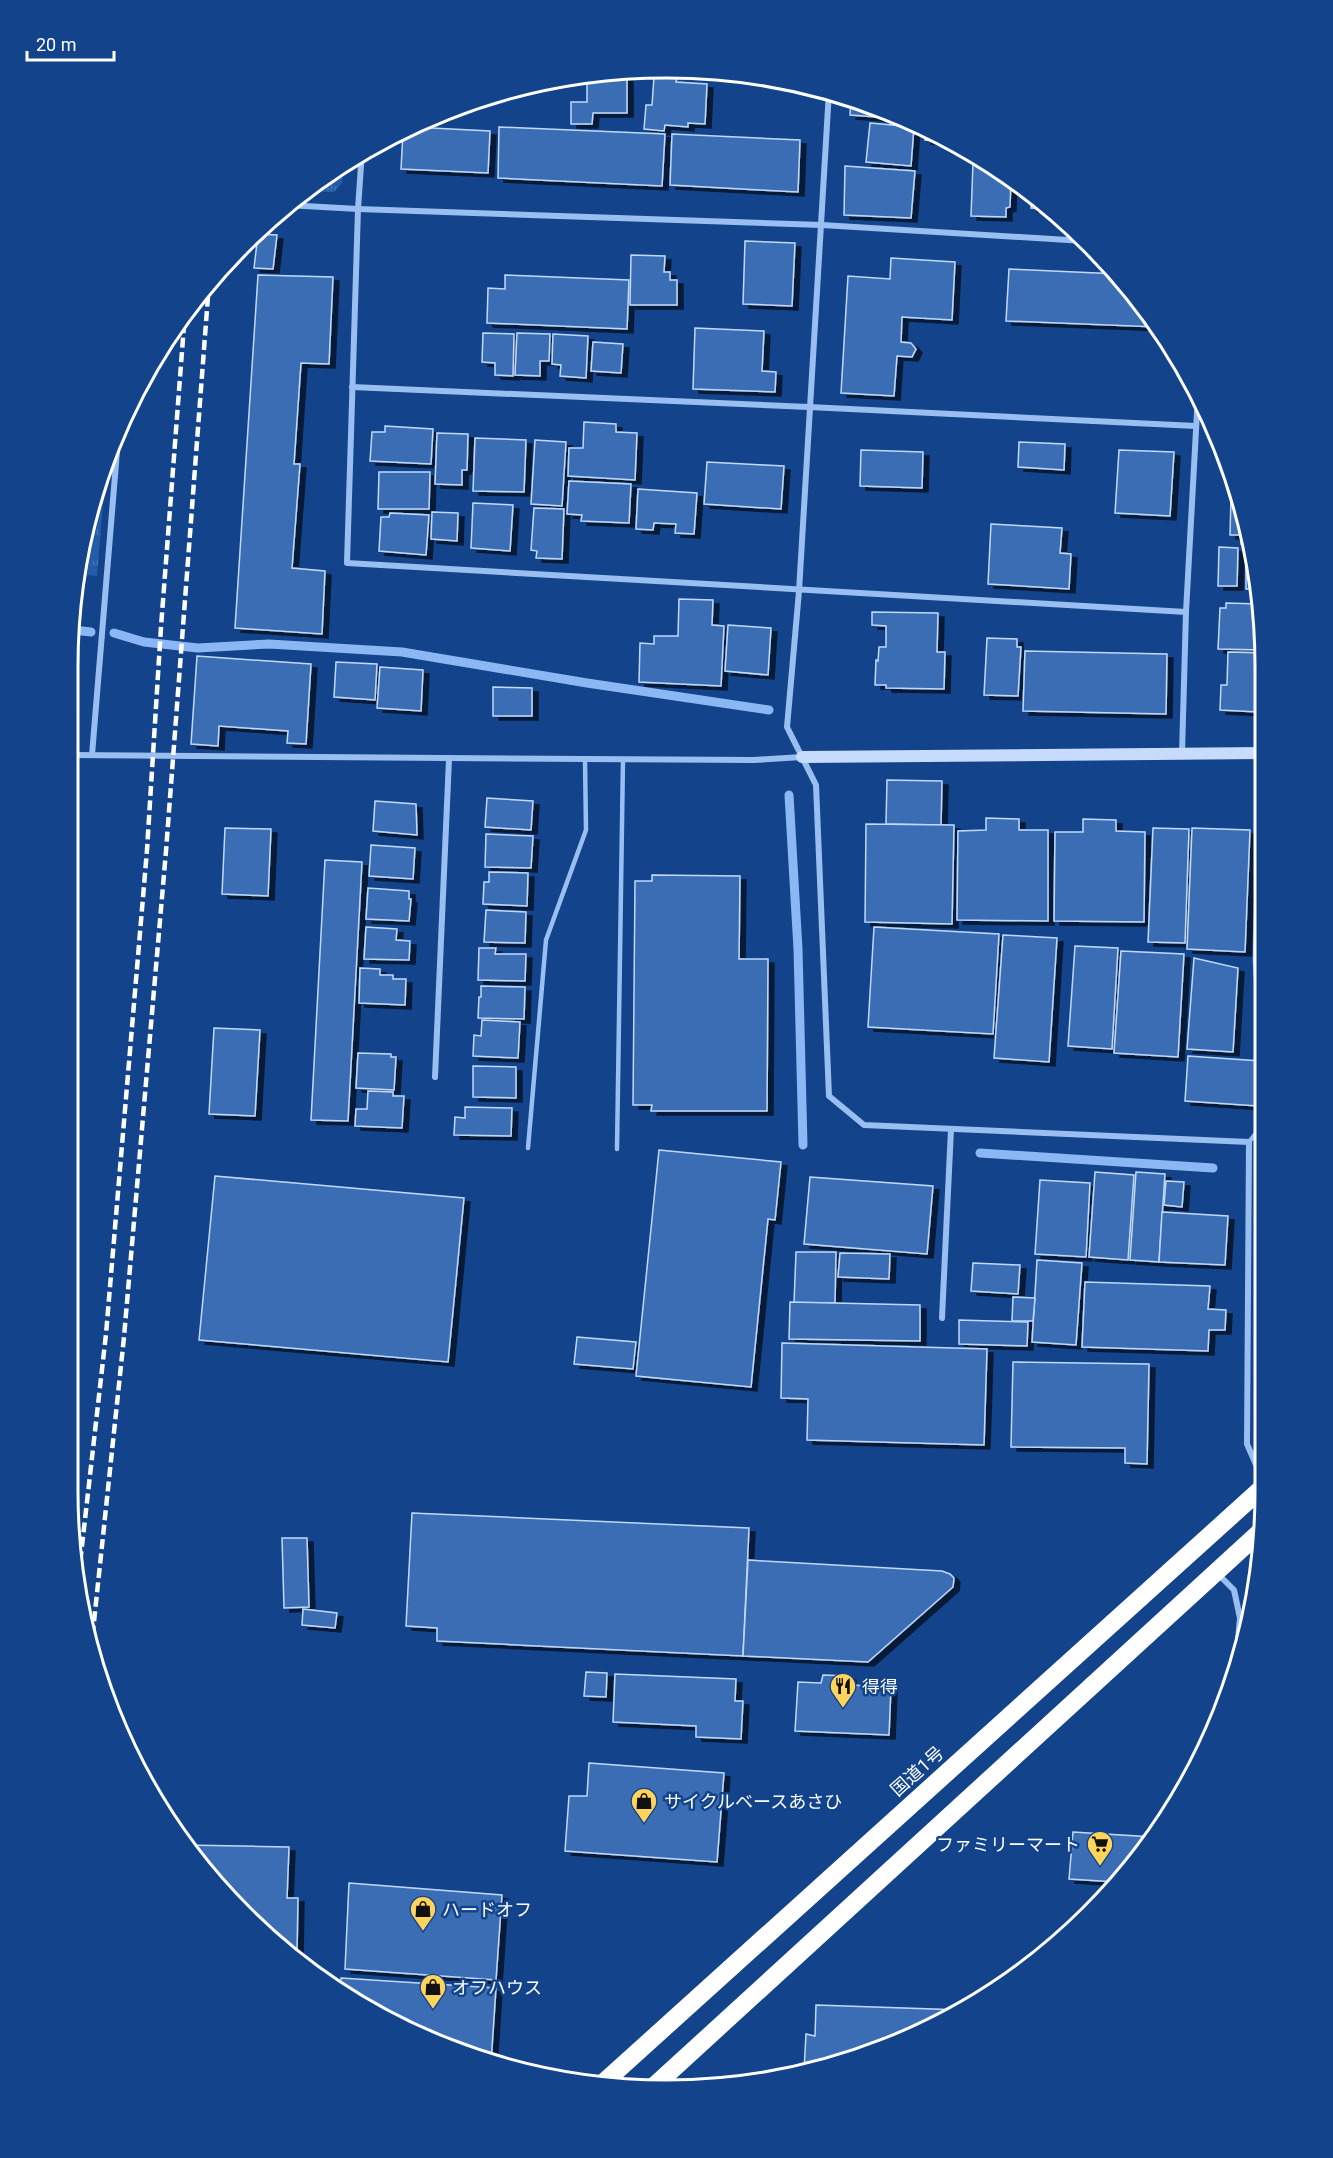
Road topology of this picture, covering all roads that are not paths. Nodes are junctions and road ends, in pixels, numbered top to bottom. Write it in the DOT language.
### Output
graph roads {
  1 [pos="828,101"];
  2 [pos="361,164"];
  3 [pos="301,206"];
  4 [pos="358,209"];
  5 [pos="822,225"];
  6 [pos="1073,240"];
  7 [pos="352,387"];
  8 [pos="809,407"];
  9 [pos="1196,411"];
  10 [pos="1196,426"];
  11 [pos="116,458"];
  12 [pos="799,591"];
  13 [pos="1186,612"];
  14 [pos="1182,753"];
  15 [pos="1255,753"];
  16 [pos="78,755"];
  17 [pos="92,755"];
  18 [pos="802,757"];
  19 [pos="449,759"];
  20 [pos="585,759"];
  21 [pos="624,759"];
  22 [pos="435,1077"];
  23 [pos="951,1129"];
  24 [pos="1255,1135"];
  25 [pos="1249,1142"];
  26 [pos="528,1148"];
  27 [pos="617,1149"];
  28 [pos="942,1318"];
  29 [pos="1255,1462"];
  30 [pos="1255,1494"];
  31 [pos="1253,1538"];
  32 [pos="1216,1572"];
  33 [pos="1238,1631"];
  34 [pos="610,2077"];
  35 [pos="661,2080"];
  1 -- 5 [label="street"];
  2 -- 4 [label="street"];
  3 -- 4 [label="street"];
  4 -- 5 [label="street"];
  4 -- 7 [label="street"];
  5 -- 6 [label="street"];
  5 -- 8 [label="street"];
  7 -- 8 [label="street"];
  7 -- 12 [label="street"];
  8 -- 10 [label="street"];
  8 -- 12 [label="street"];
  9 -- 10 [label="street"];
  10 -- 13 [label="street"];
  11 -- 17 [label="street"];
  12 -- 13 [label="street"];
  12 -- 18 [label="street"];
  13 -- 14 [label="street"];
  14 -- 15 [label="street"];
  14 -- 18 [label="street"];
  16 -- 17 [label="street"];
  17 -- 19 [label="street"];
  18 -- 21 [label="street"];
  18 -- 23 [label="street"];
  19 -- 20 [label="street"];
  19 -- 22 [label="street"];
  20 -- 21 [label="street"];
  20 -- 26 [label="lane"];
  21 -- 27 [label="lane"];
  23 -- 25 [label="street"];
  23 -- 28 [label="street"];
  24 -- 25 [label="lane"];
  25 -- 29 [label="street"];
  30 -- 34 [label="highway, 国道1号"];
  31 -- 32 [label="highway"];
  32 -- 33 [label="street"];
  32 -- 35 [label="highway"];
}
